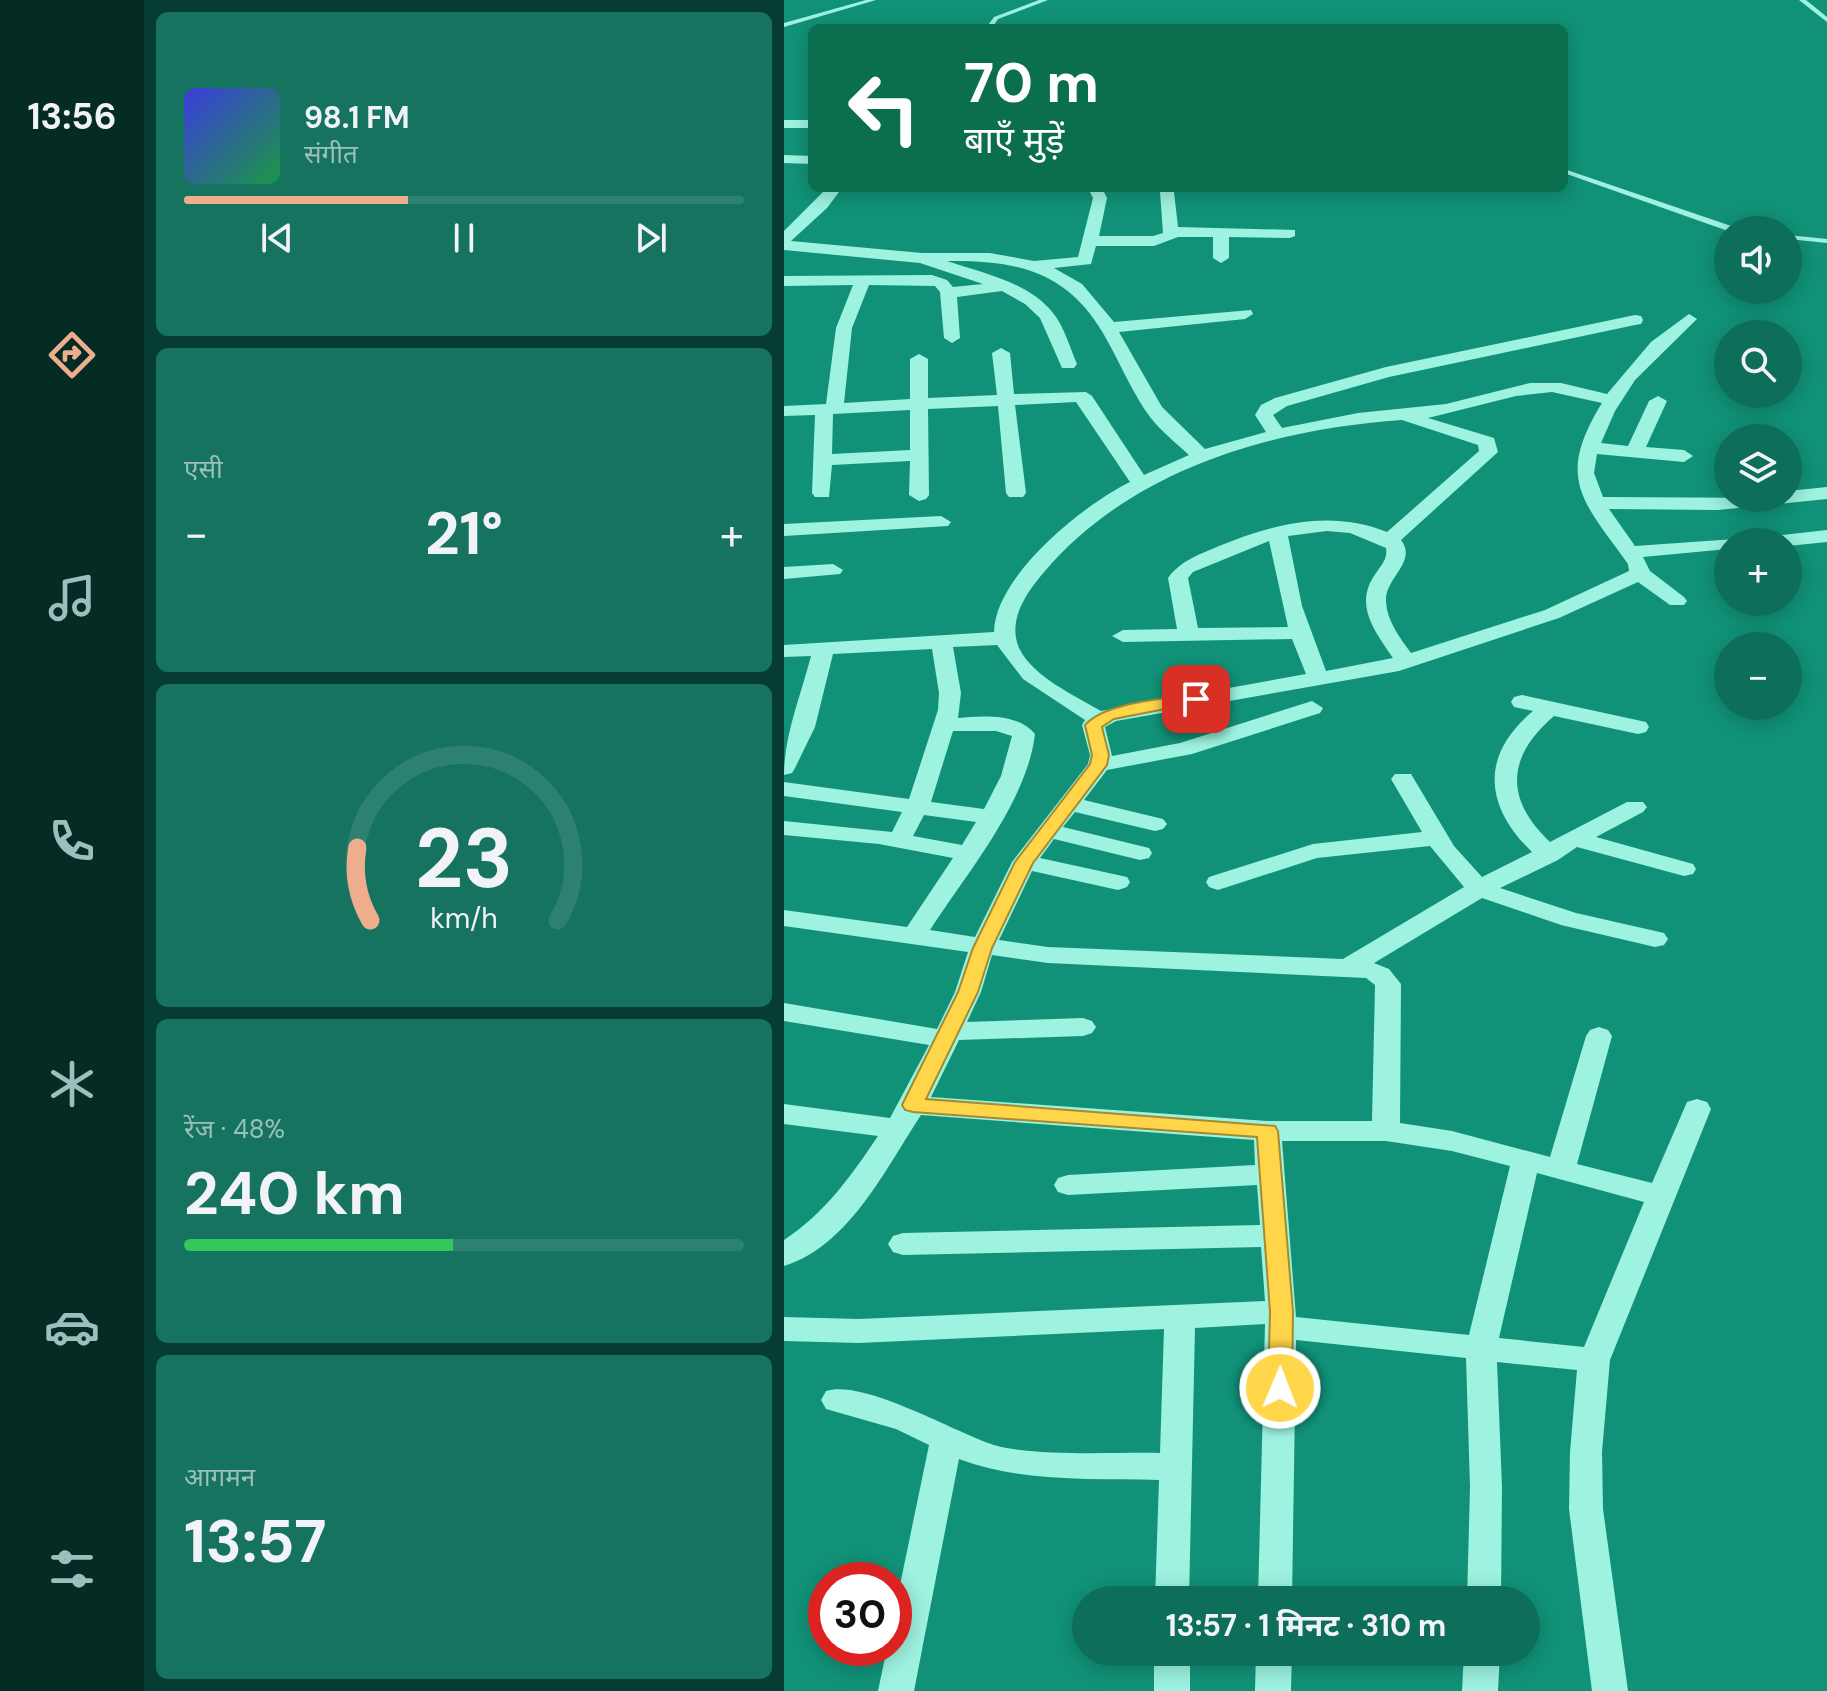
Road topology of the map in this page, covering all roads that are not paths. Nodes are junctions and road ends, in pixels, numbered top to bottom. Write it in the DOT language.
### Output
graph roads {
  1 [pos="873,0"];
  2 [pos="1045,0"];
  3 [pos="1802,0"];
  4 [pos="1827,20"];
  5 [pos="992,24"];
  6 [pos="784,25"];
  7 [pos="784,124"];
  8 [pos="808,124"];
  9 [pos="784,159"];
  10 [pos="808,160"];
  11 [pos="1568,172"];
  12 [pos="832,192"];
  13 [pos="1097,192"];
  14 [pos="1167,192"];
  15 [pos="1714,223"];
  16 [pos="1171,232"];
  17 [pos="1221,232"];
  18 [pos="1290,233"];
  19 [pos="1802,238"];
  20 [pos="1091,241"];
  21 [pos="1827,241"];
  22 [pos="784,242"];
  23 [pos="922,258"];
  24 [pos="1221,258"];
  25 [pos="1031,264"];
  26 [pos="863,280"];
  27 [pos="784,281"];
  28 [pos="1004,286"];
  29 [pos="948,291"];
  30 [pos="1245,314"];
  31 [pos="1689,319"];
  32 [pos="1635,320"];
  33 [pos="1107,328"];
  34 [pos="952,338"];
  35 [pos="1001,353"];
  36 [pos="919,359"];
  37 [pos="1068,364"];
  38 [pos="1005,399"];
  39 [pos="1610,400"];
  40 [pos="1658,401"];
  41 [pos="919,404"];
  42 [pos="829,408"];
  43 [pos="784,411"];
  44 [pos="1399,415"];
  45 [pos="1277,434"];
  46 [pos="1590,448"];
  47 [pos="1634,452"];
  48 [pos="919,455"];
  49 [pos="1201,456"];
  50 [pos="1684,456"];
  51 [pos="823,460"];
  52 [pos="1140,483"];
  53 [pos="822,493"];
  54 [pos="1016,493"];
  55 [pos="1827,493"];
  56 [pos="919,495"];
  57 [pos="1598,503"];
  58 [pos="941,522"];
  59 [pos="784,530"];
  60 [pos="1277,531"];
  61 [pos="1827,536"];
  62 [pos="1802,539"];
  63 [pos="1389,540"];
  64 [pos="1714,544"];
  65 [pos="1629,552"];
  66 [pos="833,570"];
  67 [pos="784,573"];
  68 [pos="1640,574"];
  69 [pos="1677,601"];
  70 [pos="1298,633"];
  71 [pos="1123,636"];
  72 [pos="1189,636"];
  73 [pos="1005,638"];
  74 [pos="942,642"];
  75 [pos="824,648"];
  76 [pos="784,651"];
  77 [pos="1406,661"];
  78 [pos="1319,679"];
  79 [pos="1522,702"];
  80 [pos="1312,708"];
  81 [pos="1547,710"];
  82 [pos="1099,719"];
  83 [pos="943,725"];
  84 [pos="1638,727"];
  85 [pos="1099,765"];
  86 [pos="784,768"];
  87 [pos="1403,779"];
  88 [pos="784,789"];
  89 [pos="1069,803"];
  90 [pos="917,807"];
  91 [pos="1635,807"];
  92 [pos="992,817"];
  93 [pos="1155,824"];
  94 [pos="784,828"];
  95 [pos="1047,830"];
  96 [pos="1437,838"];
  97 [pos="1576,839"];
  98 [pos="899,841"];
  99 [pos="966,853"];
  100 [pos="1140,853"];
  101 [pos="1549,855"];
  102 [pos="1024,862"];
  103 [pos="1684,869"];
  104 [pos="1118,882"];
  105 [pos="1218,882"];
  106 [pos="1479,889"];
  107 [pos="784,918"];
  108 [pos="914,936"];
  109 [pos="1655,939"];
  110 [pos="982,948"];
  111 [pos="1348,967"];
  112 [pos="784,1012"];
  113 [pos="1083,1027"];
  114 [pos="948,1035"];
  115 [pos="1599,1036"];
  116 [pos="1697,1109"];
  117 [pos="784,1114"];
  118 [pos="904,1117"];
  119 [pos="1267,1131"];
  120 [pos="1386,1131"];
  121 [pos="1526,1158"];
  122 [pos="1561,1169"];
  123 [pos="1271,1174"];
  124 [pos="1068,1185"];
  125 [pos="1661,1196"];
  126 [pos="1275,1236"];
  127 [pos="903,1244"];
  128 [pos="784,1255"];
  129 [pos="1180,1316"];
  130 [pos="1281,1320"];
  131 [pos="784,1329"];
  132 [pos="1481,1350"];
  133 [pos="1594,1360"];
  134 [pos="837,1400"];
  135 [pos="946,1440"];
  136 [pos="1174,1467"];
  137 [pos="1172,1586"];
  138 [pos="1275,1586"];
  139 [pos="1484,1586"];
  140 [pos="1172,1666"];
  141 [pos="1274,1666"];
  142 [pos="1481,1666"];
  143 [pos="896,1691"];
  144 [pos="1172,1691"];
  145 [pos="1273,1691"];
  146 [pos="1480,1691"];
  147 [pos="1610,1691"];
  1 -- 6 [label="lane"];
  2 -- 5 [label="lane"];
  3 -- 4 [label="lane"];
  7 -- 8 [label="street"];
  9 -- 10 [label="street"];
  11 -- 15 [label="lane"];
  12 -- 22 [label="street"];
  13 -- 20 [label="street"];
  14 -- 16 [label="street"];
  16 -- 17 [label="street"];
  16 -- 20 [label="street"];
  17 -- 18 [label="street"];
  17 -- 24 [label="street"];
  19 -- 21 [label="lane"];
  20 -- 25 [label="street"];
  22 -- 23 [label="street"];
  23 -- 25 [label="street"];
  23 -- 28 [label="street"];
  25 -- 33 [label="street"];
  26 -- 27 [label="street"];
  26 -- 29 [label="street"];
  26 -- 42 [label="street"];
  28 -- 29 [label="street"];
  28 -- 37 [label="street"];
  29 -- 34 [label="street"];
  30 -- 33 [label="street"];
  31 -- 39 [label="street"];
  32 -- 45 [label="street"];
  33 -- 49 [label="street"];
  35 -- 38 [label="street"];
  36 -- 41 [label="street"];
  38 -- 41 [label="street"];
  38 -- 52 [label="street"];
  38 -- 54 [label="street"];
  39 -- 44 [label="street"];
  39 -- 46 [label="street"];
  40 -- 47 [label="street"];
  41 -- 42 [label="street"];
  41 -- 48 [label="street"];
  42 -- 43 [label="street"];
  42 -- 51 [label="street"];
  44 -- 45 [label="street"];
  44 -- 63 [label="street"];
  45 -- 49 [label="street"];
  46 -- 47 [label="street"];
  46 -- 57 [label="street"];
  47 -- 50 [label="street"];
  48 -- 51 [label="street"];
  48 -- 56 [label="street"];
  49 -- 52 [label="street"];
  51 -- 53 [label="street"];
  52 -- 73 [label="street"];
  55 -- 57 [label="street"];
  57 -- 65 [label="street"];
  58 -- 59 [label="street"];
  60 -- 63 [label="street"];
  60 -- 70 [label="street"];
  60 -- 72 [label="street"];
  61 -- 62 [label="street"];
  63 -- 77 [label="street"];
  64 -- 65 [label="street"];
  65 -- 68 [label="street"];
  66 -- 67 [label="street"];
  68 -- 69 [label="street"];
  68 -- 77 [label="street"];
  70 -- 72 [label="street"];
  70 -- 78 [label="street"];
  71 -- 72 [label="street"];
  73 -- 74 [label="street"];
  73 -- 82 [label="street"];
  74 -- 75 [label="street"];
  74 -- 83 [label="street"];
  75 -- 76 [label="street"];
  75 -- 86 [label="street"];
  77 -- 78 [label="street"];
  78 -- 82 [label="street"];
  79 -- 81 [label="street"];
  80 -- 85 [label="street"];
  81 -- 84 [label="street"];
  81 -- 101 [label="street"];
  82 -- 85 [label="street"];
  83 -- 90 [label="street"];
  83 -- 92 [label="street"];
  85 -- 89 [label="street"];
  87 -- 96 [label="street"];
  88 -- 90 [label="street"];
  89 -- 93 [label="street"];
  89 -- 95 [label="street"];
  90 -- 92 [label="street"];
  90 -- 98 [label="street"];
  91 -- 97 [label="street"];
  92 -- 99 [label="street"];
  94 -- 98 [label="street"];
  95 -- 100 [label="street"];
  95 -- 102 [label="street"];
  96 -- 105 [label="street"];
  96 -- 106 [label="street"];
  97 -- 101 [label="street"];
  97 -- 103 [label="street"];
  98 -- 99 [label="street"];
  99 -- 108 [label="street"];
  101 -- 106 [label="street"];
  102 -- 104 [label="street"];
  102 -- 110 [label="street"];
  106 -- 109 [label="street"];
  106 -- 111 [label="street"];
  107 -- 108 [label="street"];
  108 -- 110 [label="street"];
  110 -- 111 [label="street"];
  110 -- 114 [label="street"];
  111 -- 120 [label="street"];
  112 -- 114 [label="street"];
  113 -- 114 [label="street"];
  114 -- 118 [label="street"];
  115 -- 122 [label="street"];
  116 -- 125 [label="street"];
  117 -- 118 [label="street"];
  118 -- 119 [label="street"];
  118 -- 128 [label="street"];
  119 -- 120 [label="street"];
  119 -- 123 [label="street"];
  120 -- 121 [label="street"];
  121 -- 122 [label="street"];
  121 -- 132 [label="street"];
  122 -- 125 [label="street"];
  123 -- 124 [label="street"];
  123 -- 126 [label="street"];
  125 -- 133 [label="street"];
  126 -- 127 [label="street"];
  126 -- 130 [label="street"];
  129 -- 130 [label="street"];
  129 -- 131 [label="street"];
  129 -- 136 [label="street"];
  130 -- 132 [label="street"];
  130 -- 138 [label="street"];
  132 -- 133 [label="street"];
  132 -- 139 [label="street"];
  133 -- 147 [label="street"];
  134 -- 135 [label="street"];
  135 -- 136 [label="street"];
  135 -- 143 [label="street"];
  136 -- 137 [label="street"];
  140 -- 144 [label="street"];
  141 -- 145 [label="street"];
  142 -- 146 [label="street"];
}
